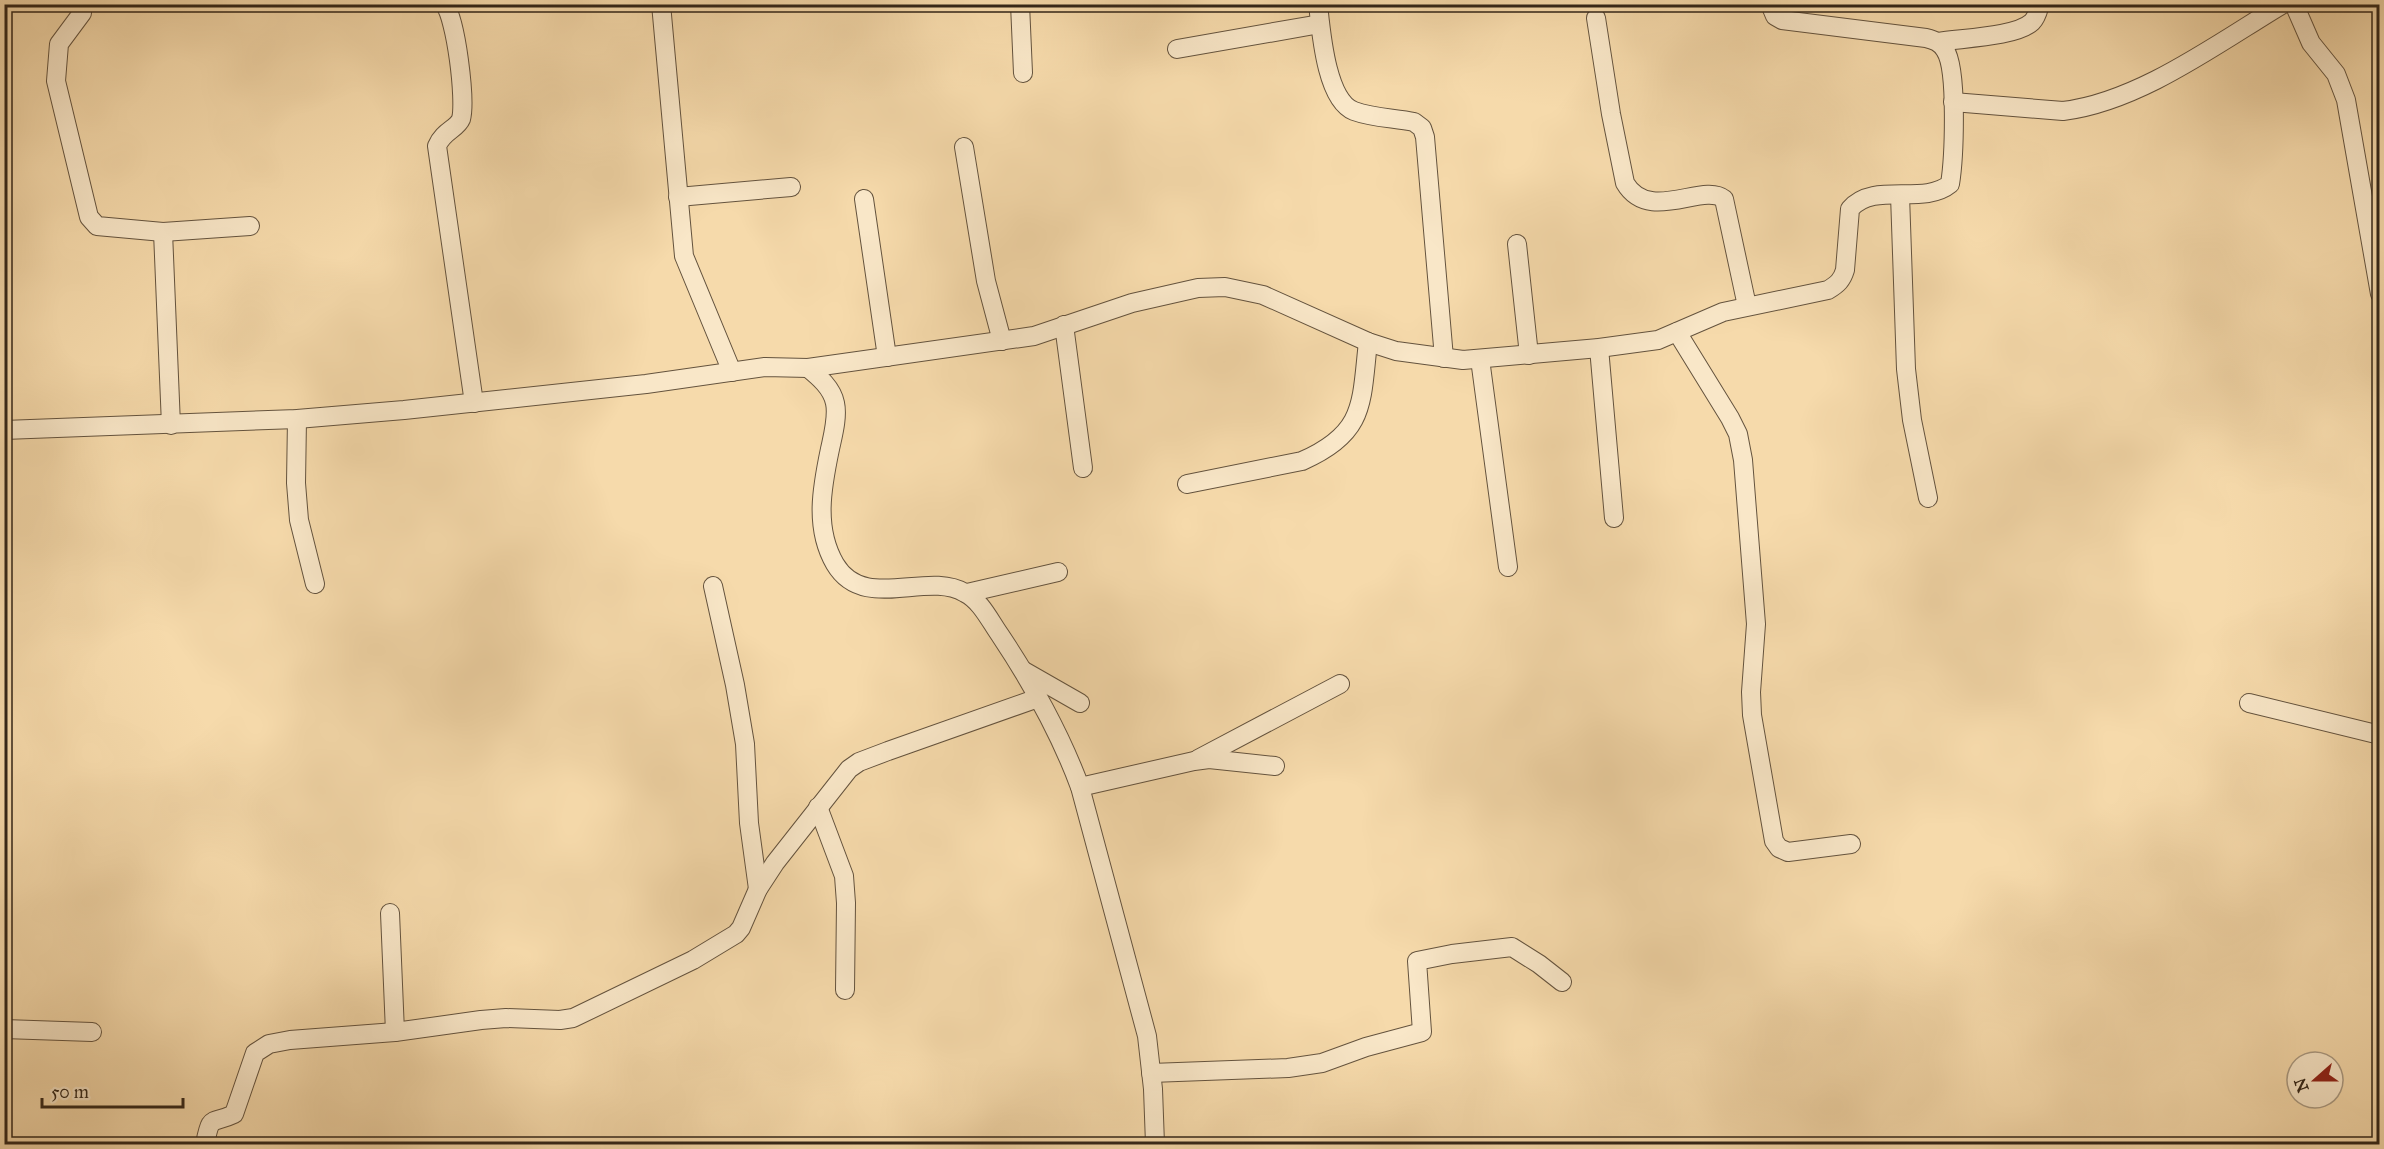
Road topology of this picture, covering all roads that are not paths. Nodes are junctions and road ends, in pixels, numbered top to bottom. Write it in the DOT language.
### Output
graph roads {
  1 [pos="82,4"];
  2 [pos="444,4"];
  3 [pos="661,4"];
  4 [pos="1020,4"];
  5 [pos="1318,4"];
  6 [pos="1770,4"];
  7 [pos="2040,4"];
  8 [pos="2283,4"];
  9 [pos="2294,4"];
  10 [pos="1596,18"];
  11 [pos="1320,24"];
  12 [pos="1938,42"];
  13 [pos="1177,49"];
  14 [pos="1023,73"];
  15 [pos="1953,102"];
  16 [pos="964,147"];
  17 [pos="791,187"];
  18 [pos="1900,195"];
  19 [pos="678,197"];
  20 [pos="864,199"];
  21 [pos="250,226"];
  22 [pos="163,231"];
  23 [pos="1516,244"];
  24 [pos="2379,294"];
  25 [pos="1747,306"];
  26 [pos="1064,325"];
  27 [pos="1677,332"];
  28 [pos="1002,341"];
  29 [pos="1368,342"];
  30 [pos="1599,348"];
  31 [pos="1529,355"];
  32 [pos="887,357"];
  33 [pos="1444,358"];
  34 [pos="1480,359"];
  35 [pos="808,368"];
  36 [pos="732,372"];
  37 [pos="474,403"];
  38 [pos="297,419"];
  39 [pos="171,424"];
  40 [pos="4,430"];
  41 [pos="1083,468"];
  42 [pos="1187,484"];
  43 [pos="1928,498"];
  44 [pos="1614,518"];
  45 [pos="1508,567"];
  46 [pos="1058,572"];
  47 [pos="315,584"];
  48 [pos="713,586"];
  49 [pos="967,593"];
  50 [pos="1024,672"];
  51 [pos="1340,684"];
  52 [pos="1038,698"];
  53 [pos="1080,703"];
  54 [pos="2248,703"];
  55 [pos="2379,735"];
  56 [pos="1194,761"];
  57 [pos="1275,766"];
  58 [pos="1080,787"];
  59 [pos="818,807"];
  60 [pos="1851,844"];
  61 [pos="758,888"];
  62 [pos="390,913"];
  63 [pos="1562,982"];
  64 [pos="845,990"];
  65 [pos="4,1029"];
  66 [pos="93,1032"];
  67 [pos="395,1032"];
  68 [pos="1151,1073"];
  69 [pos="205,1144"];
  70 [pos="1155,1144"];
  1 -- 22 [label="street"];
  2 -- 37 [label="street"];
  3 -- 19 [label="street"];
  4 -- 14 [label="street"];
  5 -- 11 [label="street"];
  6 -- 12 [label="street"];
  7 -- 12 [label="street"];
  8 -- 15 [label="street"];
  9 -- 24 [label="street"];
  10 -- 25 [label="street"];
  11 -- 13 [label="street"];
  11 -- 33 [label="street"];
  12 -- 15 [label="street"];
  15 -- 18 [label="street"];
  16 -- 28 [label="street"];
  17 -- 19 [label="street"];
  18 -- 25 [label="street"];
  18 -- 43 [label="street"];
  19 -- 36 [label="street"];
  20 -- 32 [label="street"];
  21 -- 22 [label="street"];
  22 -- 39 [label="street"];
  23 -- 31 [label="street"];
  25 -- 27 [label="street"];
  26 -- 28 [label="street"];
  26 -- 29 [label="street"];
  26 -- 41 [label="street"];
  27 -- 30 [label="street"];
  27 -- 60 [label="street"];
  28 -- 32 [label="street"];
  29 -- 33 [label="street"];
  29 -- 42 [label="street"];
  30 -- 31 [label="street"];
  30 -- 44 [label="street"];
  31 -- 34 [label="street"];
  32 -- 35 [label="street"];
  33 -- 34 [label="street"];
  34 -- 45 [label="street"];
  35 -- 36 [label="street"];
  35 -- 49 [label="street"];
  36 -- 37 [label="street"];
  37 -- 38 [label="street"];
  38 -- 39 [label="street"];
  38 -- 47 [label="street"];
  39 -- 40 [label="street"];
  46 -- 49 [label="street"];
  48 -- 61 [label="street"];
  49 -- 50 [label="street"];
  50 -- 52 [label="street"];
  50 -- 53 [label="street"];
  51 -- 56 [label="street"];
  52 -- 58 [label="street"];
  52 -- 59 [label="street"];
  54 -- 55 [label="street"];
  56 -- 57 [label="street"];
  56 -- 58 [label="street"];
  58 -- 68 [label="street"];
  59 -- 61 [label="street"];
  59 -- 64 [label="street"];
  61 -- 67 [label="street"];
  62 -- 67 [label="street"];
  63 -- 68 [label="street"];
  65 -- 66 [label="street"];
  67 -- 69 [label="street"];
  68 -- 70 [label="street"];
}
